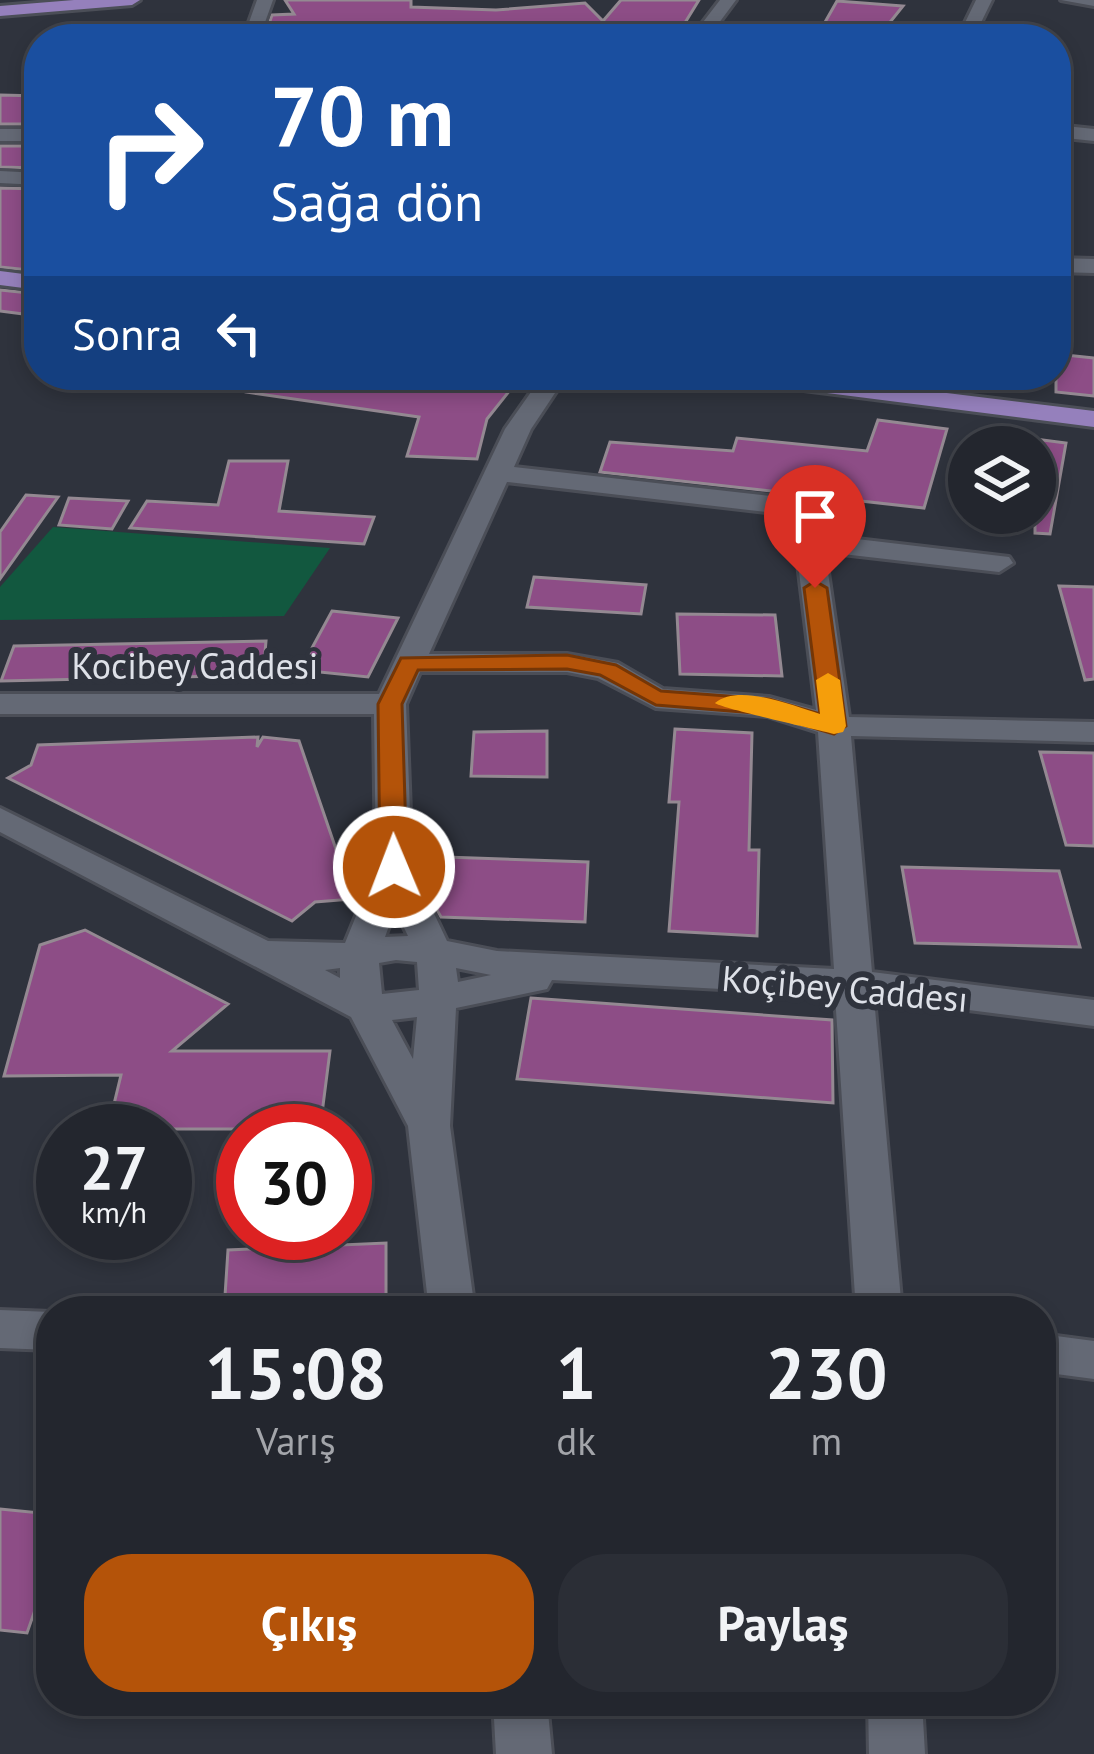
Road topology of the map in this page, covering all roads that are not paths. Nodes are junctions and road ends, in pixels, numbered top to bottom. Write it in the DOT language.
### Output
graph roads {
  1 [pos="85,0"];
  2 [pos="132,0"];
  3 [pos="728,0"];
  4 [pos="1069,0"];
  5 [pos="1094,1"];
  6 [pos="0,10"];
  7 [pos="710,24"];
  8 [pos="527,390"];
  9 [pos="545,390"];
  10 [pos="861,390"];
  11 [pos="1094,419"];
  12 [pos="518,429"];
  13 [pos="497,473"];
  14 [pos="809,542"];
  15 [pos="1000,563"];
  16 [pos="409,663"];
  17 [pos="0,704"];
  18 [pos="390,704"];
  19 [pos="834,726"];
  20 [pos="1094,732"];
  21 [pos="0,818"];
  22 [pos="394,867"];
  23 [pos="433,950"];
  24 [pos="360,952"];
  25 [pos="257,953"];
  26 [pos="596,971"];
  27 [pos="855,982"];
  28 [pos="438,999"];
  29 [pos="366,1008"];
  30 [pos="1094,1013"];
  31 [pos="429,1126"];
  32 [pos="450,1296"];
  33 [pos="878,1296"];
  34 [pos="0,1329"];
  35 [pos="36,1330"];
  36 [pos="1056,1355"];
  37 [pos="1094,1360"];
  38 [pos="521,1716"];
  39 [pos="896,1716"];
  40 [pos="524,1754"];
  41 [pos="897,1754"];
  1 -- 6 [label="main road"];
  2 -- 6 [label="main road"];
  3 -- 7 [label="street"];
  4 -- 5 [label="street"];
  8 -- 12 [label="street"];
  9 -- 12 [label="street"];
  10 -- 11 [label="main road"];
  12 -- 13 [label="street"];
  13 -- 14 [label="street"];
  13 -- 16 [label="street"];
  14 -- 15 [label="street"];
  14 -- 19 [label="street"];
  16 -- 18 [label="street"];
  16 -- 19 [label="street"];
  17 -- 18 [label="street, Kocibey Caddesi"];
  18 -- 22 [label="street"];
  19 -- 20 [label="street"];
  19 -- 27 [label="street"];
  21 -- 25 [label="street"];
  22 -- 23 [label="street"];
  22 -- 24 [label="street"];
  23 -- 24 [label="street, Koçibey Caddesı"];
  23 -- 26 [label="street, Koçibey Caddesı"];
  23 -- 28 [label="street"];
  24 -- 25 [label="street, Koçibey Caddesı"];
  24 -- 29 [label="street"];
  25 -- 29 [label="street"];
  26 -- 27 [label="street, Koçibey Caddesı"];
  26 -- 28 [label="street, Koçibey Caddesı"];
  27 -- 30 [label="street, Koçibey Caddesı"];
  27 -- 33 [label="street"];
  28 -- 29 [label="street, Koçibey Caddesı"];
  28 -- 31 [label="street"];
  29 -- 31 [label="street"];
  31 -- 32 [label="street"];
  34 -- 35 [label="street"];
  36 -- 37 [label="street"];
  38 -- 40 [label="street"];
  39 -- 41 [label="street"];
}
